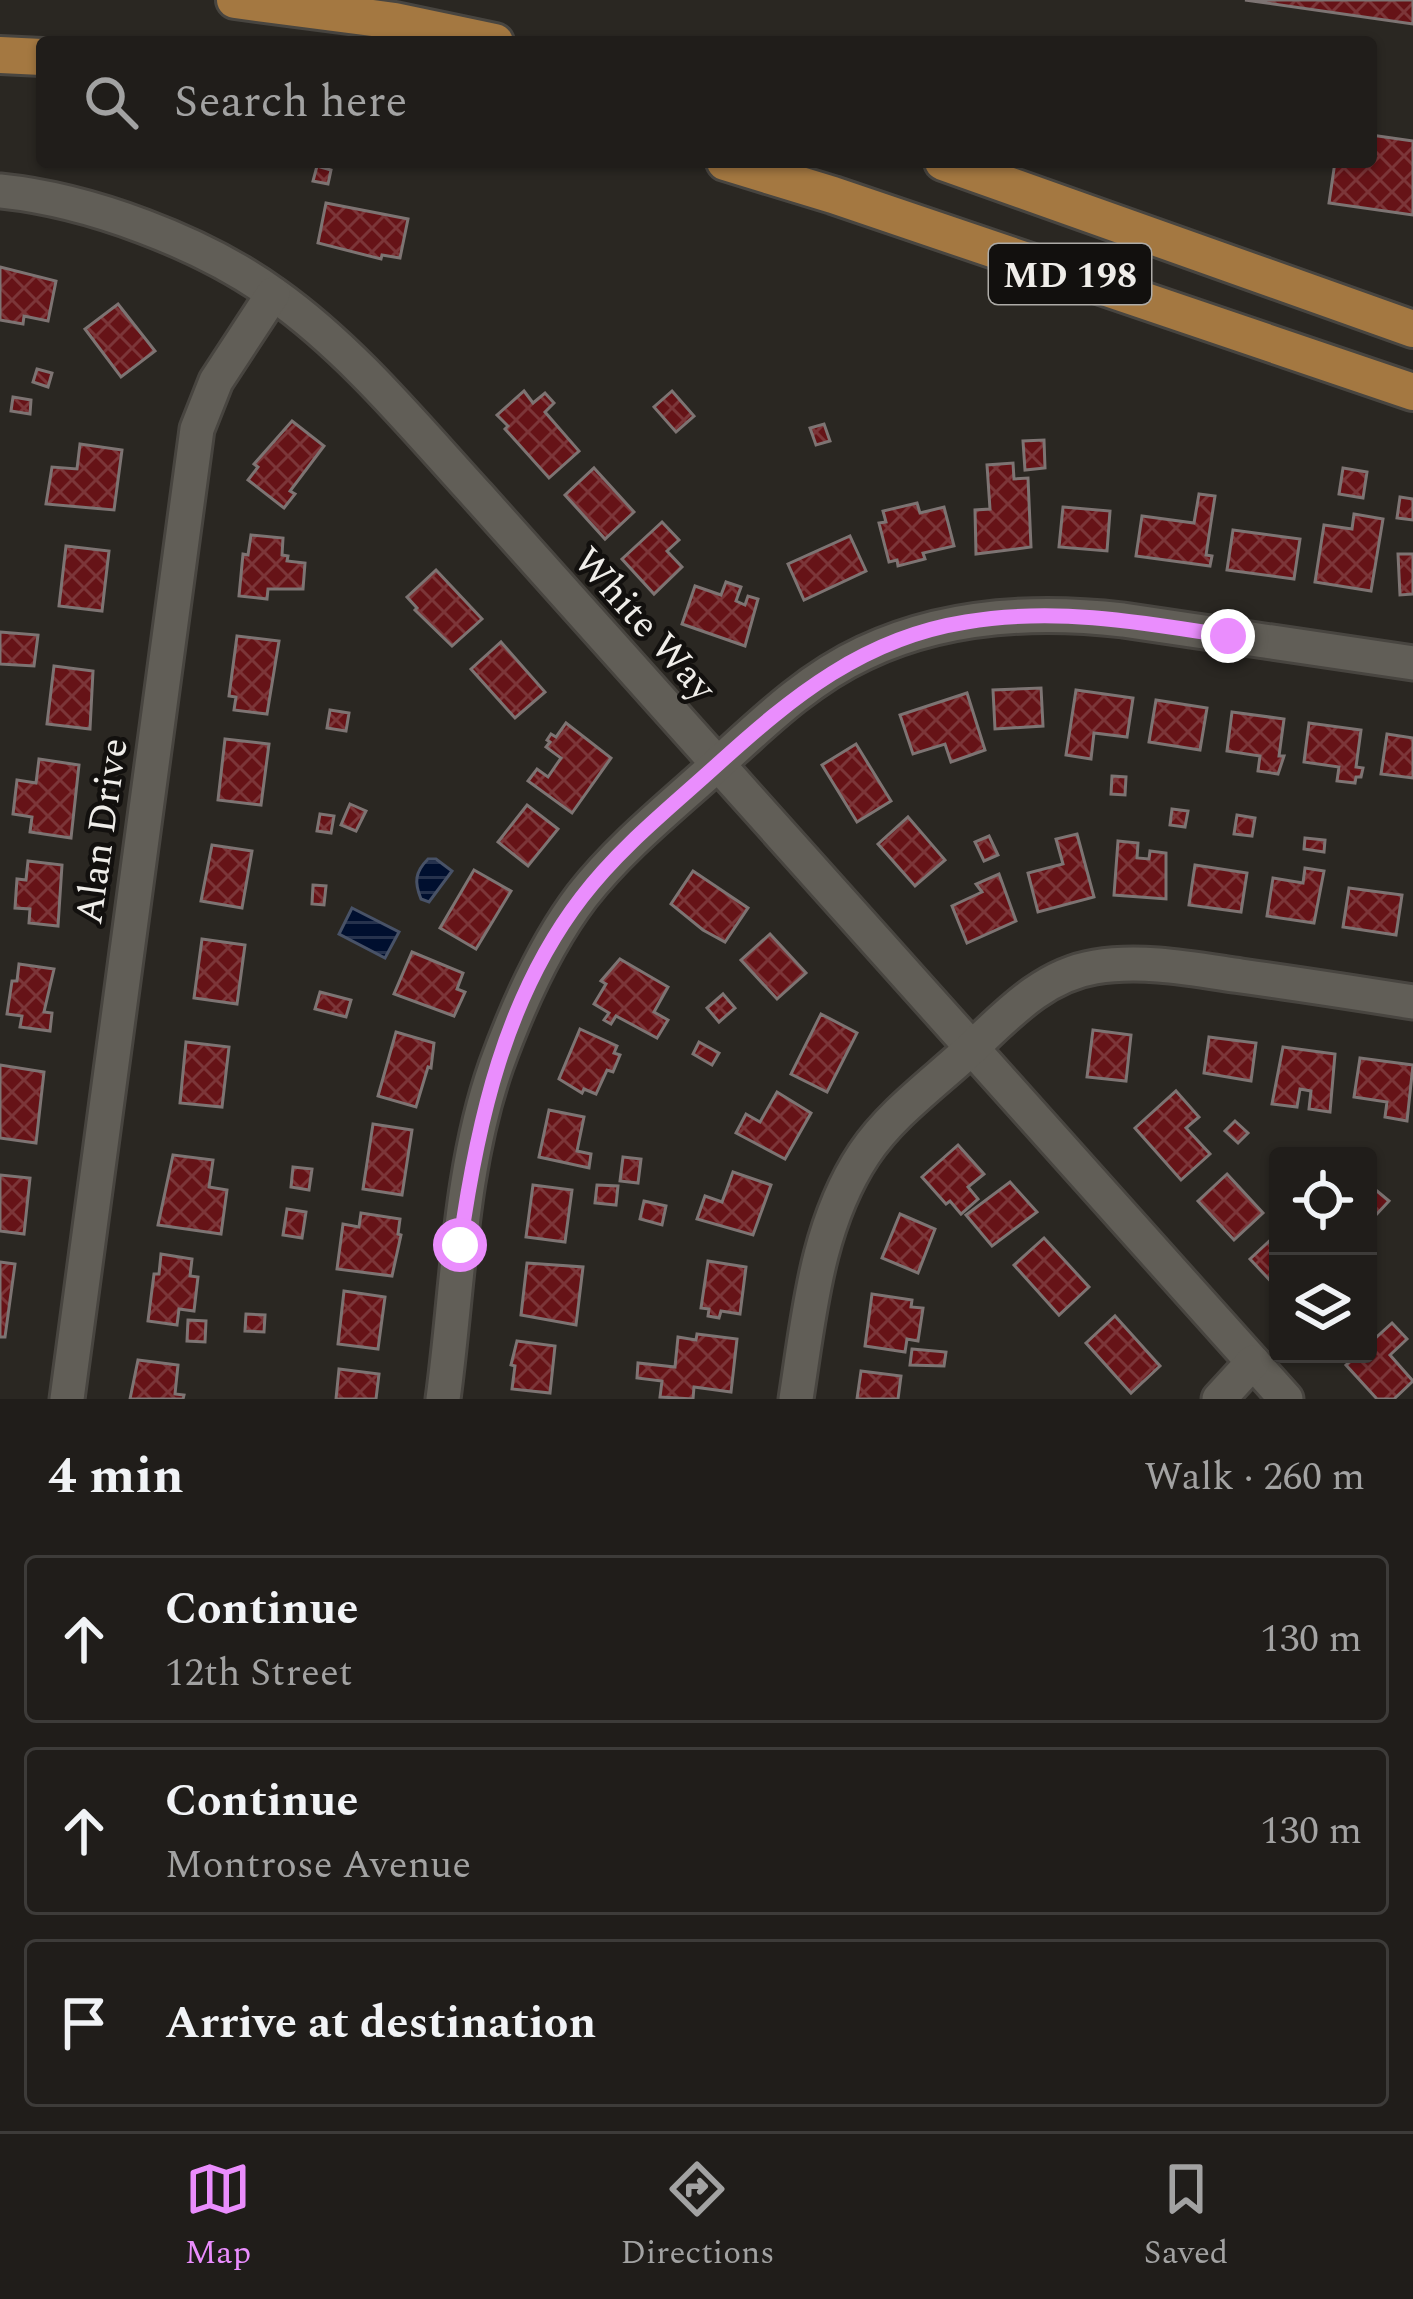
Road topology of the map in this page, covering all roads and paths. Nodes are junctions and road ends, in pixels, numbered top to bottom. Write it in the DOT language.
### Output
graph roads {
  1 [pos="235,0"];
  2 [pos="467,36"];
  3 [pos="0,55"];
  4 [pos="36,57"];
  5 [pos="745,168"];
  6 [pos="960,168"];
  7 [pos="0,191"];
  8 [pos="274,293"];
  9 [pos="1413,329"];
  10 [pos="1413,392"];
  11 [pos="1413,663"];
  12 [pos="718,764"];
  13 [pos="1413,1001"];
  14 [pos="970,1049"];
  15 [pos="1253,1362"];
  16 [pos="67,1399"];
  17 [pos="443,1399"];
  18 [pos="796,1399"];
  19 [pos="1219,1399"];
  20 [pos="1286,1399"];
  1 -- 2 [label="main road"];
  3 -- 4 [label="main road"];
  5 -- 10 [label="main road, MD 198"];
  6 -- 9 [label="main road, MD 198"];
  7 -- 8 [label="street, White Way"];
  8 -- 12 [label="street, White Way"];
  8 -- 16 [label="street, Alan Drive"];
  11 -- 12 [label="street"];
  12 -- 14 [label="street, White Way"];
  12 -- 17 [label="street"];
  13 -- 14 [label="street"];
  14 -- 15 [label="street, White Way"];
  14 -- 18 [label="street"];
  15 -- 19 [label="street"];
  15 -- 20 [label="street, White Way"];
}
